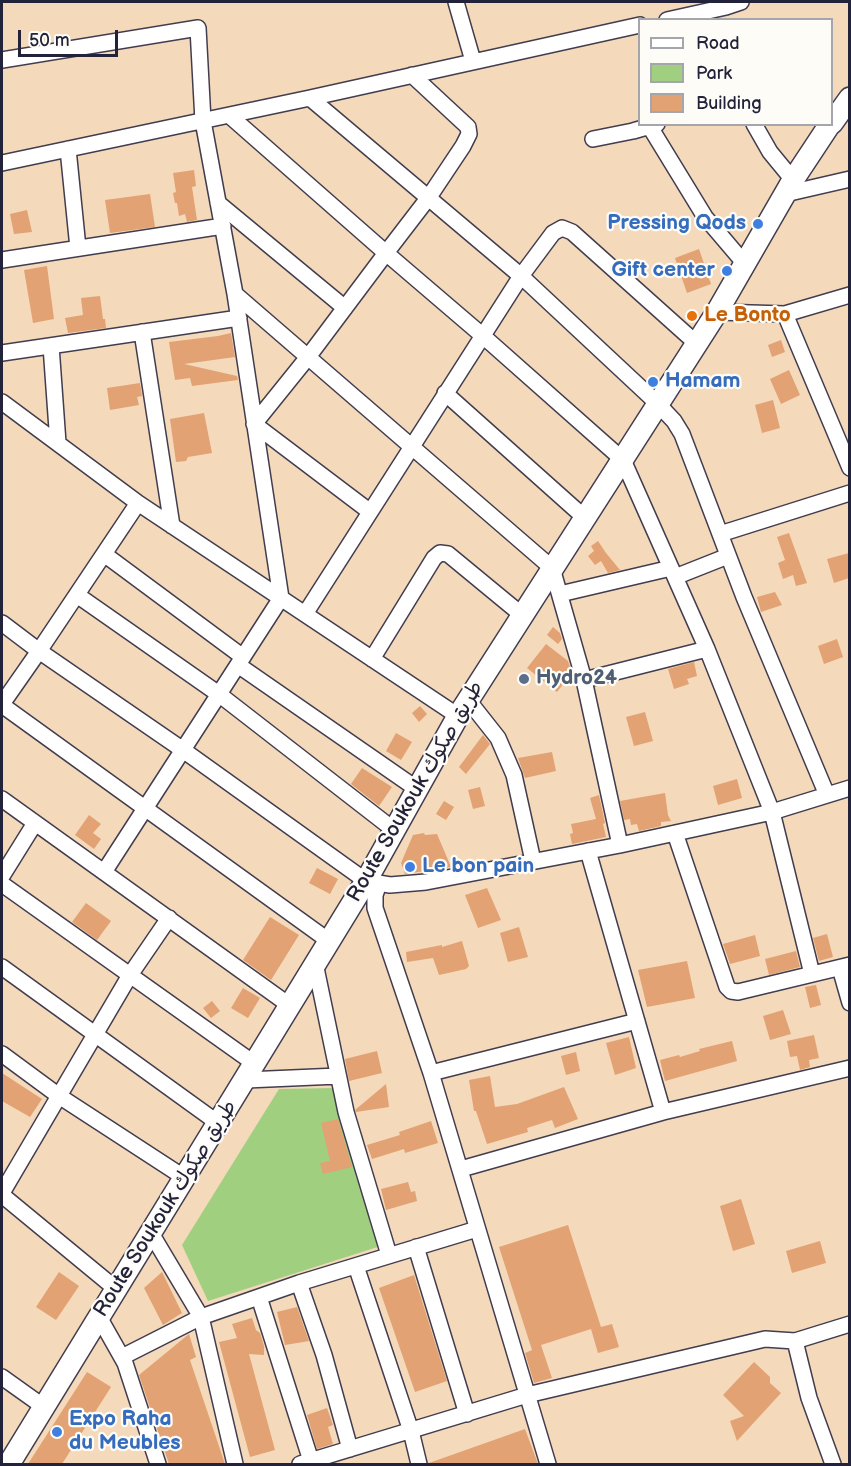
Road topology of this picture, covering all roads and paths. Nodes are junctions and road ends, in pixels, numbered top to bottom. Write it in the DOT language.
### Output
graph roads {
  1 [pos="456,2"];
  2 [pos="733,7"];
  3 [pos="677,18"];
  4 [pos="638,25"];
  5 [pos="2,60"];
  6 [pos="473,61"];
  7 [pos="412,75"];
  8 [pos="310,98"];
  9 [pos="849,98"];
  10 [pos="231,116"];
  11 [pos="833,121"];
  12 [pos="203,122"];
  13 [pos="653,126"];
  14 [pos="755,126"];
  15 [pos="830,126"];
  16 [pos="593,139"];
  17 [pos="68,149"];
  18 [pos="2,163"];
  19 [pos="849,179"];
  20 [pos="789,187"];
  21 [pos="429,197"];
  22 [pos="218,203"];
  23 [pos="223,226"];
  24 [pos="78,248"];
  25 [pos="386,253"];
  26 [pos="2,260"];
  27 [pos="745,264"];
  28 [pos="521,276"];
  29 [pos="235,294"];
  30 [pos="849,295"];
  31 [pos="345,308"];
  32 [pos="717,312"];
  33 [pos="785,314"];
  34 [pos="239,318"];
  35 [pos="142,332"];
  36 [pos="483,336"];
  37 [pos="696,343"];
  38 [pos="51,346"];
  39 [pos="2,353"];
  40 [pos="309,357"];
  41 [pos="445,393"];
  42 [pos="2,402"];
  43 [pos="657,403"];
  44 [pos="254,423"];
  45 [pos="58,443"];
  46 [pos="411,446"];
  47 [pos="623,460"];
  48 [pos="849,468"];
  49 [pos="849,493"];
  50 [pos="138,503"];
  51 [pos="369,511"];
  52 [pos="585,518"];
  53 [pos="172,526"];
  54 [pos="720,534"];
  55 [pos="104,554"];
  56 [pos="728,556"];
  57 [pos="552,568"];
  58 [pos="673,572"];
  59 [pos="560,594"];
  60 [pos="77,595"];
  61 [pos="281,598"];
  62 [pos="305,614"];
  63 [pos="522,615"];
  64 [pos="2,623"];
  65 [pos="707,649"];
  66 [pos="39,651"];
  67 [pos="372,658"];
  68 [pos="240,661"];
  69 [pos="584,680"];
  70 [pos="219,695"];
  71 [pos="2,704"];
  72 [pos="463,708"];
  73 [pos="183,750"];
  74 [pos="849,788"];
  75 [pos="417,789"];
  76 [pos="827,795"];
  77 [pos="2,799"];
  78 [pos="145,809"];
  79 [pos="772,812"];
  80 [pos="35,823"];
  81 [pos="394,830"];
  82 [pos="675,833"];
  83 [pos="620,844"];
  84 [pos="588,850"];
  85 [pos="533,861"];
  86 [pos="104,872"];
  87 [pos="2,876"];
  88 [pos="373,882"];
  89 [pos="2,884"];
  90 [pos="169,918"];
  91 [pos="329,941"];
  92 [pos="315,963"];
  93 [pos="845,966"];
  94 [pos="2,967"];
  95 [pos="812,974"];
  96 [pos="130,975"];
  97 [pos="849,1003"];
  98 [pos="289,1005"];
  99 [pos="637,1021"];
  100 [pos="95,1034"];
  101 [pos="2,1054"];
  102 [pos="849,1068"];
  103 [pos="250,1072"];
  104 [pos="431,1074"];
  105 [pos="338,1076"];
  106 [pos="59,1096"];
  107 [pos="663,1112"];
  108 [pos="218,1124"];
  109 [pos="461,1169"];
  110 [pos="184,1178"];
  111 [pos="2,1194"];
  112 [pos="477,1229"];
  113 [pos="151,1233"];
  114 [pos="416,1247"];
  115 [pos="389,1255"];
  116 [pos="356,1266"];
  117 [pos="299,1283"];
  118 [pos="116,1289"];
  119 [pos="259,1297"];
  120 [pos="99,1317"];
  121 [pos="201,1317"];
  122 [pos="849,1324"];
  123 [pos="795,1341"];
  124 [pos="122,1357"];
  125 [pos="2,1377"];
  126 [pos="527,1395"];
  127 [pos="44,1407"];
  128 [pos="467,1414"];
  129 [pos="411,1431"];
  130 [pos="351,1449"];
  131 [pos="308,1463"];
  132 [pos="9,1464"];
  133 [pos="158,1464"];
  134 [pos="235,1464"];
  135 [pos="419,1464"];
  136 [pos="548,1464"];
  137 [pos="833,1464"];
  1 -- 6 [label="street"];
  2 -- 3 [label="street"];
  4 -- 6 [label="street"];
  5 -- 12 [label="street"];
  6 -- 7 [label="street"];
  7 -- 8 [label="street"];
  7 -- 21 [label="street"];
  8 -- 10 [label="street"];
  8 -- 21 [label="street"];
  9 -- 11 [label="street, Route Soukouk طريق صكوك"];
  10 -- 12 [label="street"];
  10 -- 25 [label="street"];
  12 -- 17 [label="street"];
  12 -- 22 [label="street"];
  13 -- 16 [label="street"];
  13 -- 27 [label="street"];
  14 -- 20 [label="street"];
  15 -- 20 [label="street, Route Soukouk طريق صكوك"];
  17 -- 18 [label="street"];
  17 -- 24 [label="street"];
  19 -- 20 [label="street"];
  20 -- 27 [label="street, Route Soukouk طريق صكوك"];
  21 -- 25 [label="street"];
  21 -- 28 [label="street"];
  22 -- 23 [label="street"];
  22 -- 31 [label="street"];
  23 -- 24 [label="street"];
  23 -- 29 [label="street"];
  24 -- 26 [label="street"];
  25 -- 31 [label="street"];
  25 -- 36 [label="street"];
  27 -- 32 [label="street, Route Soukouk طريق صكوك"];
  28 -- 36 [label="street"];
  28 -- 37 [label="street"];
  28 -- 43 [label="street"];
  29 -- 34 [label="street"];
  29 -- 40 [label="street"];
  30 -- 33 [label="street"];
  31 -- 40 [label="street"];
  32 -- 33 [label="street"];
  32 -- 37 [label="street, Route Soukouk طريق صكوك"];
  33 -- 48 [label="street"];
  34 -- 35 [label="street"];
  34 -- 44 [label="street"];
  35 -- 38 [label="street"];
  35 -- 53 [label="street"];
  36 -- 41 [label="street"];
  36 -- 47 [label="street"];
  37 -- 43 [label="street, Route Soukouk طريق صكوك"];
  38 -- 39 [label="street"];
  38 -- 45 [label="street"];
  40 -- 44 [label="street"];
  40 -- 46 [label="street"];
  41 -- 46 [label="street"];
  41 -- 52 [label="street"];
  42 -- 45 [label="street"];
  43 -- 47 [label="street, Route Soukouk طريق صكوك"];
  43 -- 54 [label="street"];
  44 -- 51 [label="street"];
  44 -- 61 [label="street"];
  45 -- 50 [label="street"];
  46 -- 51 [label="street"];
  46 -- 57 [label="street"];
  47 -- 52 [label="street, Route Soukouk طريق صكوك"];
  47 -- 58 [label="street"];
  49 -- 54 [label="street"];
  50 -- 53 [label="street"];
  50 -- 55 [label="street"];
  51 -- 62 [label="street"];
  52 -- 57 [label="street, Route Soukouk طريق صكوك"];
  53 -- 61 [label="street"];
  54 -- 56 [label="street"];
  55 -- 60 [label="street"];
  55 -- 68 [label="street"];
  56 -- 58 [label="street"];
  56 -- 76 [label="street"];
  57 -- 59 [label="street"];
  57 -- 63 [label="street, Route Soukouk طريق صكوك"];
  58 -- 59 [label="street"];
  58 -- 65 [label="street"];
  59 -- 69 [label="street"];
  60 -- 66 [label="street"];
  60 -- 70 [label="street"];
  61 -- 62 [label="street"];
  61 -- 68 [label="street"];
  62 -- 67 [label="street"];
  63 -- 67 [label="street"];
  63 -- 72 [label="street, Route Soukouk طريق صكوك"];
  64 -- 66 [label="street"];
  65 -- 69 [label="street"];
  65 -- 79 [label="street"];
  66 -- 71 [label="street"];
  66 -- 73 [label="street"];
  67 -- 72 [label="street"];
  68 -- 70 [label="street"];
  68 -- 75 [label="street"];
  69 -- 83 [label="street"];
  70 -- 73 [label="street"];
  70 -- 81 [label="street"];
  71 -- 78 [label="street"];
  72 -- 75 [label="street, Route Soukouk طريق صكوك"];
  72 -- 85 [label="street"];
  73 -- 78 [label="street"];
  73 -- 88 [label="street"];
  74 -- 76 [label="street"];
  75 -- 81 [label="street, Route Soukouk طريق صكوك"];
  76 -- 79 [label="street"];
  77 -- 80 [label="street"];
  78 -- 86 [label="street"];
  78 -- 91 [label="street"];
  79 -- 82 [label="street"];
  79 -- 95 [label="street"];
  80 -- 86 [label="street"];
  80 -- 87 [label="street"];
  81 -- 88 [label="street, Route Soukouk طريق صكوك"];
  82 -- 83 [label="street"];
  82 -- 95 [label="street"];
  83 -- 84 [label="street"];
  84 -- 85 [label="street"];
  84 -- 99 [label="street"];
  85 -- 88 [label="street"];
  86 -- 90 [label="street"];
  88 -- 91 [label="street, Route Soukouk طريق صكوك"];
  88 -- 104 [label="street"];
  89 -- 96 [label="street"];
  90 -- 96 [label="street"];
  90 -- 98 [label="street"];
  91 -- 92 [label="street, Route Soukouk طريق صكوك"];
  92 -- 98 [label="street, Route Soukouk طريق صكوك"];
  92 -- 105 [label="street"];
  93 -- 95 [label="street"];
  93 -- 97 [label="street"];
  94 -- 100 [label="street"];
  96 -- 100 [label="street"];
  96 -- 103 [label="street"];
  98 -- 103 [label="street, Route Soukouk طريق صكوك"];
  99 -- 104 [label="street"];
  99 -- 107 [label="street"];
  100 -- 106 [label="street"];
  100 -- 108 [label="street"];
  101 -- 106 [label="street"];
  102 -- 107 [label="street"];
  103 -- 105 [label="street"];
  103 -- 108 [label="street, Route Soukouk طريق صكوك"];
  104 -- 109 [label="street"];
  105 -- 115 [label="street"];
  106 -- 110 [label="street"];
  106 -- 111 [label="street"];
  107 -- 109 [label="street"];
  108 -- 110 [label="street, Route Soukouk طريق صكوك"];
  109 -- 112 [label="street"];
  110 -- 113 [label="street, Route Soukouk طريق صكوك"];
  111 -- 118 [label="street"];
  112 -- 114 [label="street"];
  112 -- 126 [label="street"];
  113 -- 118 [label="street, Route Soukouk طريق صكوك"];
  113 -- 121 [label="street"];
  114 -- 115 [label="street"];
  114 -- 128 [label="street"];
  115 -- 116 [label="street"];
  116 -- 117 [label="street"];
  116 -- 129 [label="street"];
  117 -- 119 [label="street"];
  117 -- 130 [label="street"];
  118 -- 120 [label="street, Route Soukouk طريق صكوك"];
  119 -- 121 [label="street"];
  119 -- 131 [label="street"];
  120 -- 124 [label="street"];
  120 -- 127 [label="street, Route Soukouk طريق صكوك"];
  121 -- 124 [label="street"];
  121 -- 134 [label="street"];
  122 -- 123 [label="street"];
  123 -- 126 [label="street"];
  123 -- 137 [label="street"];
  124 -- 133 [label="street"];
  125 -- 127 [label="street"];
  126 -- 128 [label="street"];
  126 -- 136 [label="street"];
  127 -- 132 [label="street, Route Soukouk طريق صكوك"];
  128 -- 129 [label="street"];
  129 -- 130 [label="street"];
  129 -- 135 [label="street"];
  130 -- 131 [label="street"];
}
